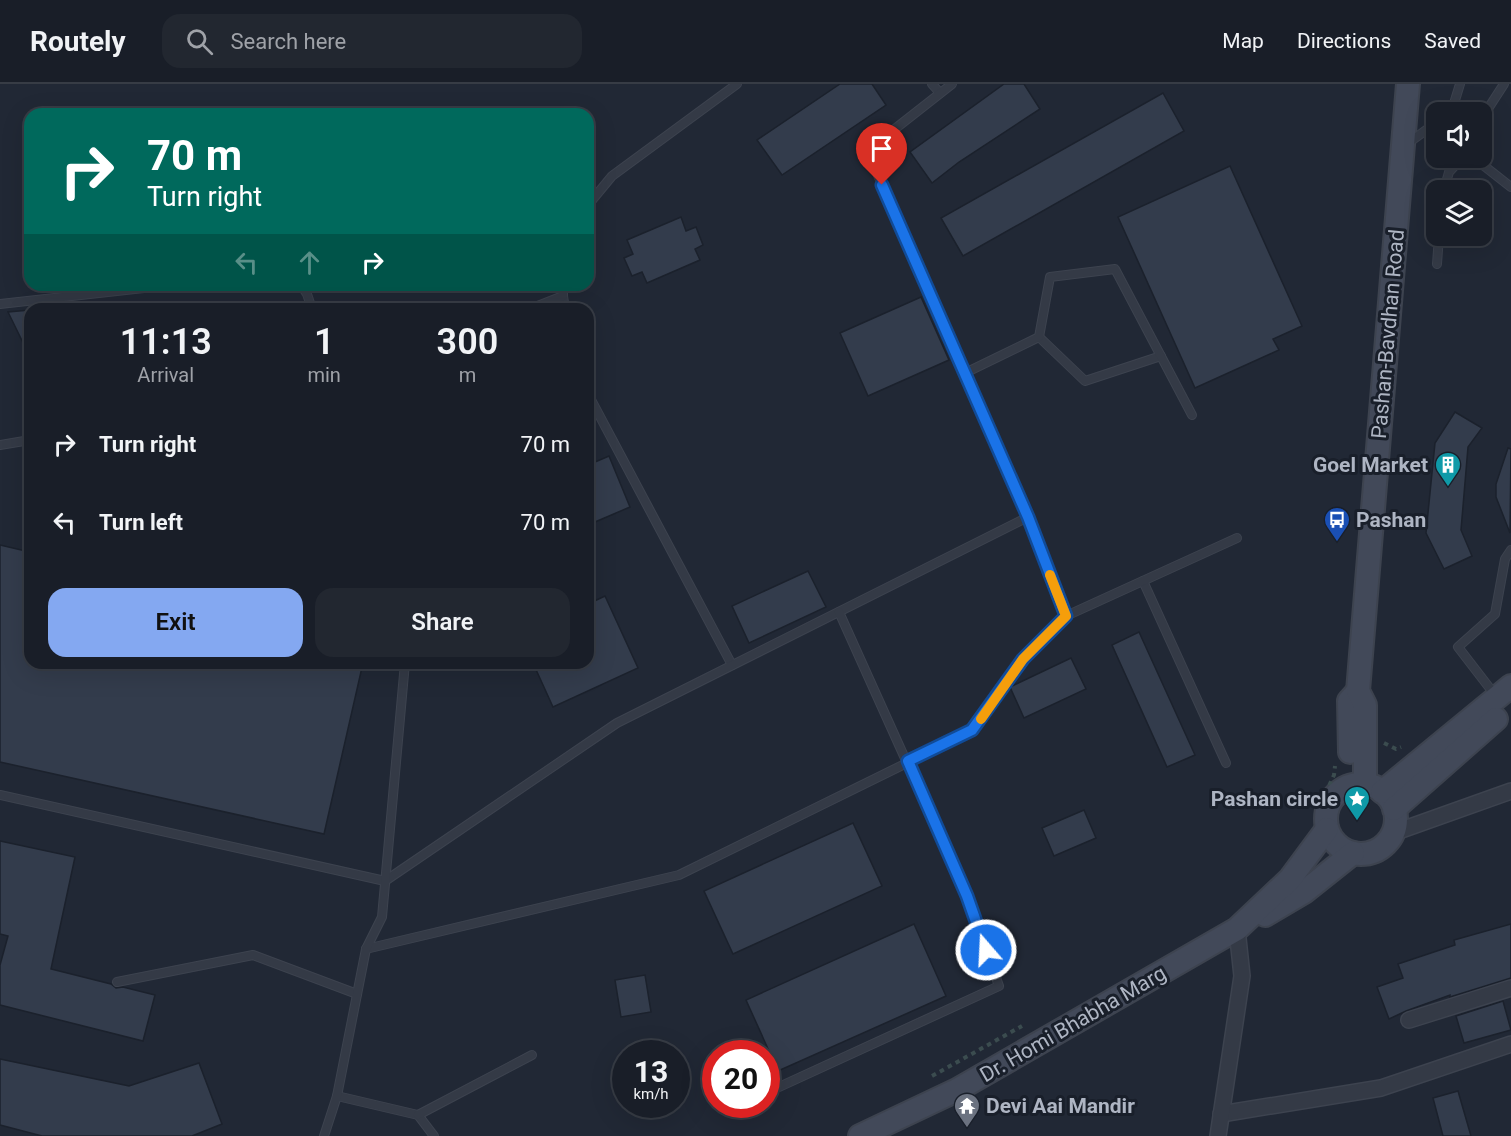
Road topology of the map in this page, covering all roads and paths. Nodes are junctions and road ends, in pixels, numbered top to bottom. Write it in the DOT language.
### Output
graph roads {
  1 [pos="737,84"];
  2 [pos="932,84"];
  3 [pos="952,84"];
  4 [pos="1408,84"];
  5 [pos="1460,84"];
  6 [pos="1504,84"];
  7 [pos="940,93"];
  8 [pos="1454,102"];
  9 [pos="1492,103"];
  10 [pos="1426,130"];
  11 [pos="1404,146"];
  12 [pos="1487,168"];
  13 [pos="1511,187"];
  14 [pos="594,198"];
  15 [pos="1438,246"];
  16 [pos="1437,264"];
  17 [pos="117,291"];
  18 [pos="563,291"];
  19 [pos="563,296"];
  20 [pos="545,303"];
  21 [pos="564,303"];
  22 [pos="0,304"];
  23 [pos="1039,337"];
  24 [pos="1161,356"];
  25 [pos="965,373"];
  26 [pos="594,405"];
  27 [pos="1192,415"];
  28 [pos="24,441"];
  29 [pos="0,445"];
  30 [pos="1028,517"];
  31 [pos="1237,538"];
  32 [pos="1511,550"];
  33 [pos="1143,581"];
  34 [pos="839,612"];
  35 [pos="1066,616"];
  36 [pos="732,665"];
  37 [pos="404,669"];
  38 [pos="1506,697"];
  39 [pos="1377,738"];
  40 [pos="1407,746"];
  41 [pos="908,761"];
  42 [pos="1226,763"];
  43 [pos="1335,764"];
  44 [pos="1511,791"];
  45 [pos="1373,793"];
  46 [pos="0,795"];
  47 [pos="1322,822"];
  48 [pos="1393,833"];
  49 [pos="1353,853"];
  50 [pos="385,881"];
  51 [pos="1243,924"];
  52 [pos="366,949"];
  53 [pos="117,982"];
  54 [pos="1511,988"];
  55 [pos="357,994"];
  56 [pos="1409,1020"];
  57 [pos="1031,1021"];
  58 [pos="1511,1044"];
  59 [pos="532,1055"];
  60 [pos="927,1079"];
  61 [pos="780,1087"];
  62 [pos="337,1095"];
  63 [pos="1221,1114"];
  64 [pos="418,1115"];
  65 [pos="324,1136"];
  66 [pos="434,1136"];
  67 [pos="860,1136"];
  68 [pos="1218,1136"];
  1 -- 14 [label="lane"];
  2 -- 7 [label="lane"];
  3 -- 7 [label="lane"];
  4 -- 11 [label="main road, Pashan-Bavdhan Road"];
  5 -- 8 [label="lane"];
  6 -- 9 [label="lane"];
  7 -- 25 [label="lane"];
  10 -- 11 [label="lane"];
  11 -- 45 [label="main road, Pashan-Bavdhan Road"];
  12 -- 13 [label="lane"];
  15 -- 16 [label="lane"];
  17 -- 22 [label="lane"];
  18 -- 19 [label="lane"];
  19 -- 20 [label="lane"];
  19 -- 21 [label="lane"];
  23 -- 24 [label="lane"];
  23 -- 24 [label="lane"];
  23 -- 25 [label="lane"];
  24 -- 27 [label="lane"];
  25 -- 30 [label="lane"];
  26 -- 36 [label="lane"];
  28 -- 29 [label="lane"];
  30 -- 34 [label="lane"];
  30 -- 35 [label="lane"];
  31 -- 33 [label="lane"];
  32 -- 38 [label="lane"];
  33 -- 35 [label="lane"];
  33 -- 42 [label="lane"];
  34 -- 36 [label="lane"];
  34 -- 41 [label="lane"];
  35 -- 41 [label="lane"];
  36 -- 50 [label="lane"];
  37 -- 50 [label="lane"];
  38 -- 45 [label="main road"];
  39 -- 40 [label="path"];
  41 -- 52 [label="lane"];
  41 -- 61 [label="lane"];
  43 -- 47 [label="path"];
  44 -- 48 [label="street"];
  45 -- 47 [label="main road"];
  45 -- 48 [label="main road"];
  46 -- 50 [label="lane"];
  47 -- 49 [label="main road"];
  47 -- 51 [label="main road, Dr. Homi Bhabha Marg"];
  48 -- 49 [label="main road"];
  49 -- 51 [label="main road, Dr. Homi Bhabha Marg"];
  50 -- 52 [label="lane"];
  51 -- 63 [label="street"];
  51 -- 67 [label="main road, Dr. Homi Bhabha Marg"];
  52 -- 55 [label="lane"];
  53 -- 55 [label="lane"];
  54 -- 56 [label="street"];
  55 -- 62 [label="lane"];
  57 -- 60 [label="path"];
  58 -- 63 [label="street"];
  59 -- 64 [label="lane"];
  62 -- 64 [label="lane"];
  62 -- 65 [label="lane"];
  63 -- 68 [label="street"];
  64 -- 66 [label="lane"];
}
